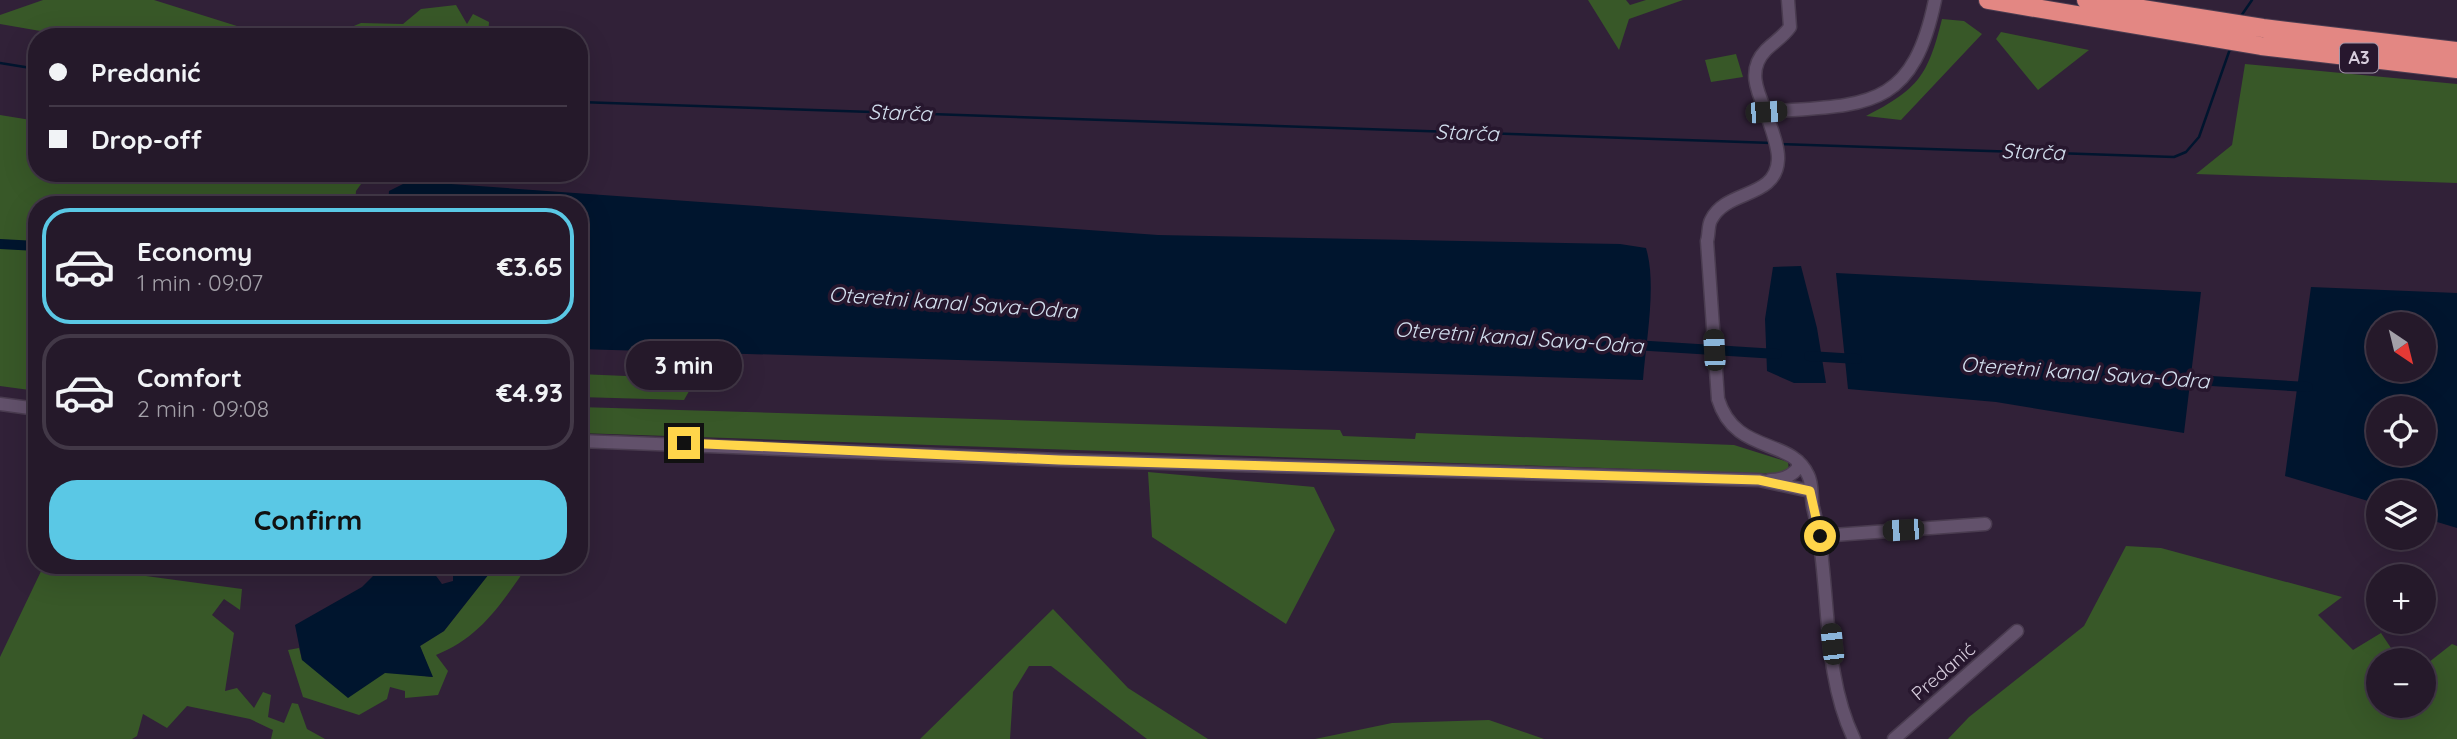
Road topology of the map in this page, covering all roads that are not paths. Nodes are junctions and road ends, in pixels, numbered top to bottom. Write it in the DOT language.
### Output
graph roads {
  1 [pos="1788,0"];
  2 [pos="1936,0"];
  3 [pos="1988,0"];
  4 [pos="2086,0"];
  5 [pos="2457,51"];
  6 [pos="2457,69"];
  7 [pos="1766,112"];
  8 [pos="0,404"];
  9 [pos="28,408"];
  10 [pos="588,441"];
  11 [pos="1798,461"];
  12 [pos="1759,480"];
  13 [pos="1810,491"];
  14 [pos="1985,524"];
  15 [pos="1820,536"];
  16 [pos="2017,631"];
  17 [pos="1854,739"];
  18 [pos="1894,739"];
  1 -- 7 [label="street"];
  2 -- 7 [label="street"];
  3 -- 6 [label="highway, A3"];
  4 -- 5 [label="highway, A3"];
  7 -- 11 [label="street"];
  8 -- 9 [label="street"];
  10 -- 12 [label="street"];
  11 -- 12 [label="street"];
  11 -- 13 [label="street"];
  12 -- 13 [label="street"];
  13 -- 15 [label="street"];
  14 -- 15 [label="street"];
  15 -- 17 [label="street"];
  16 -- 18 [label="street, Predanić"];
}
